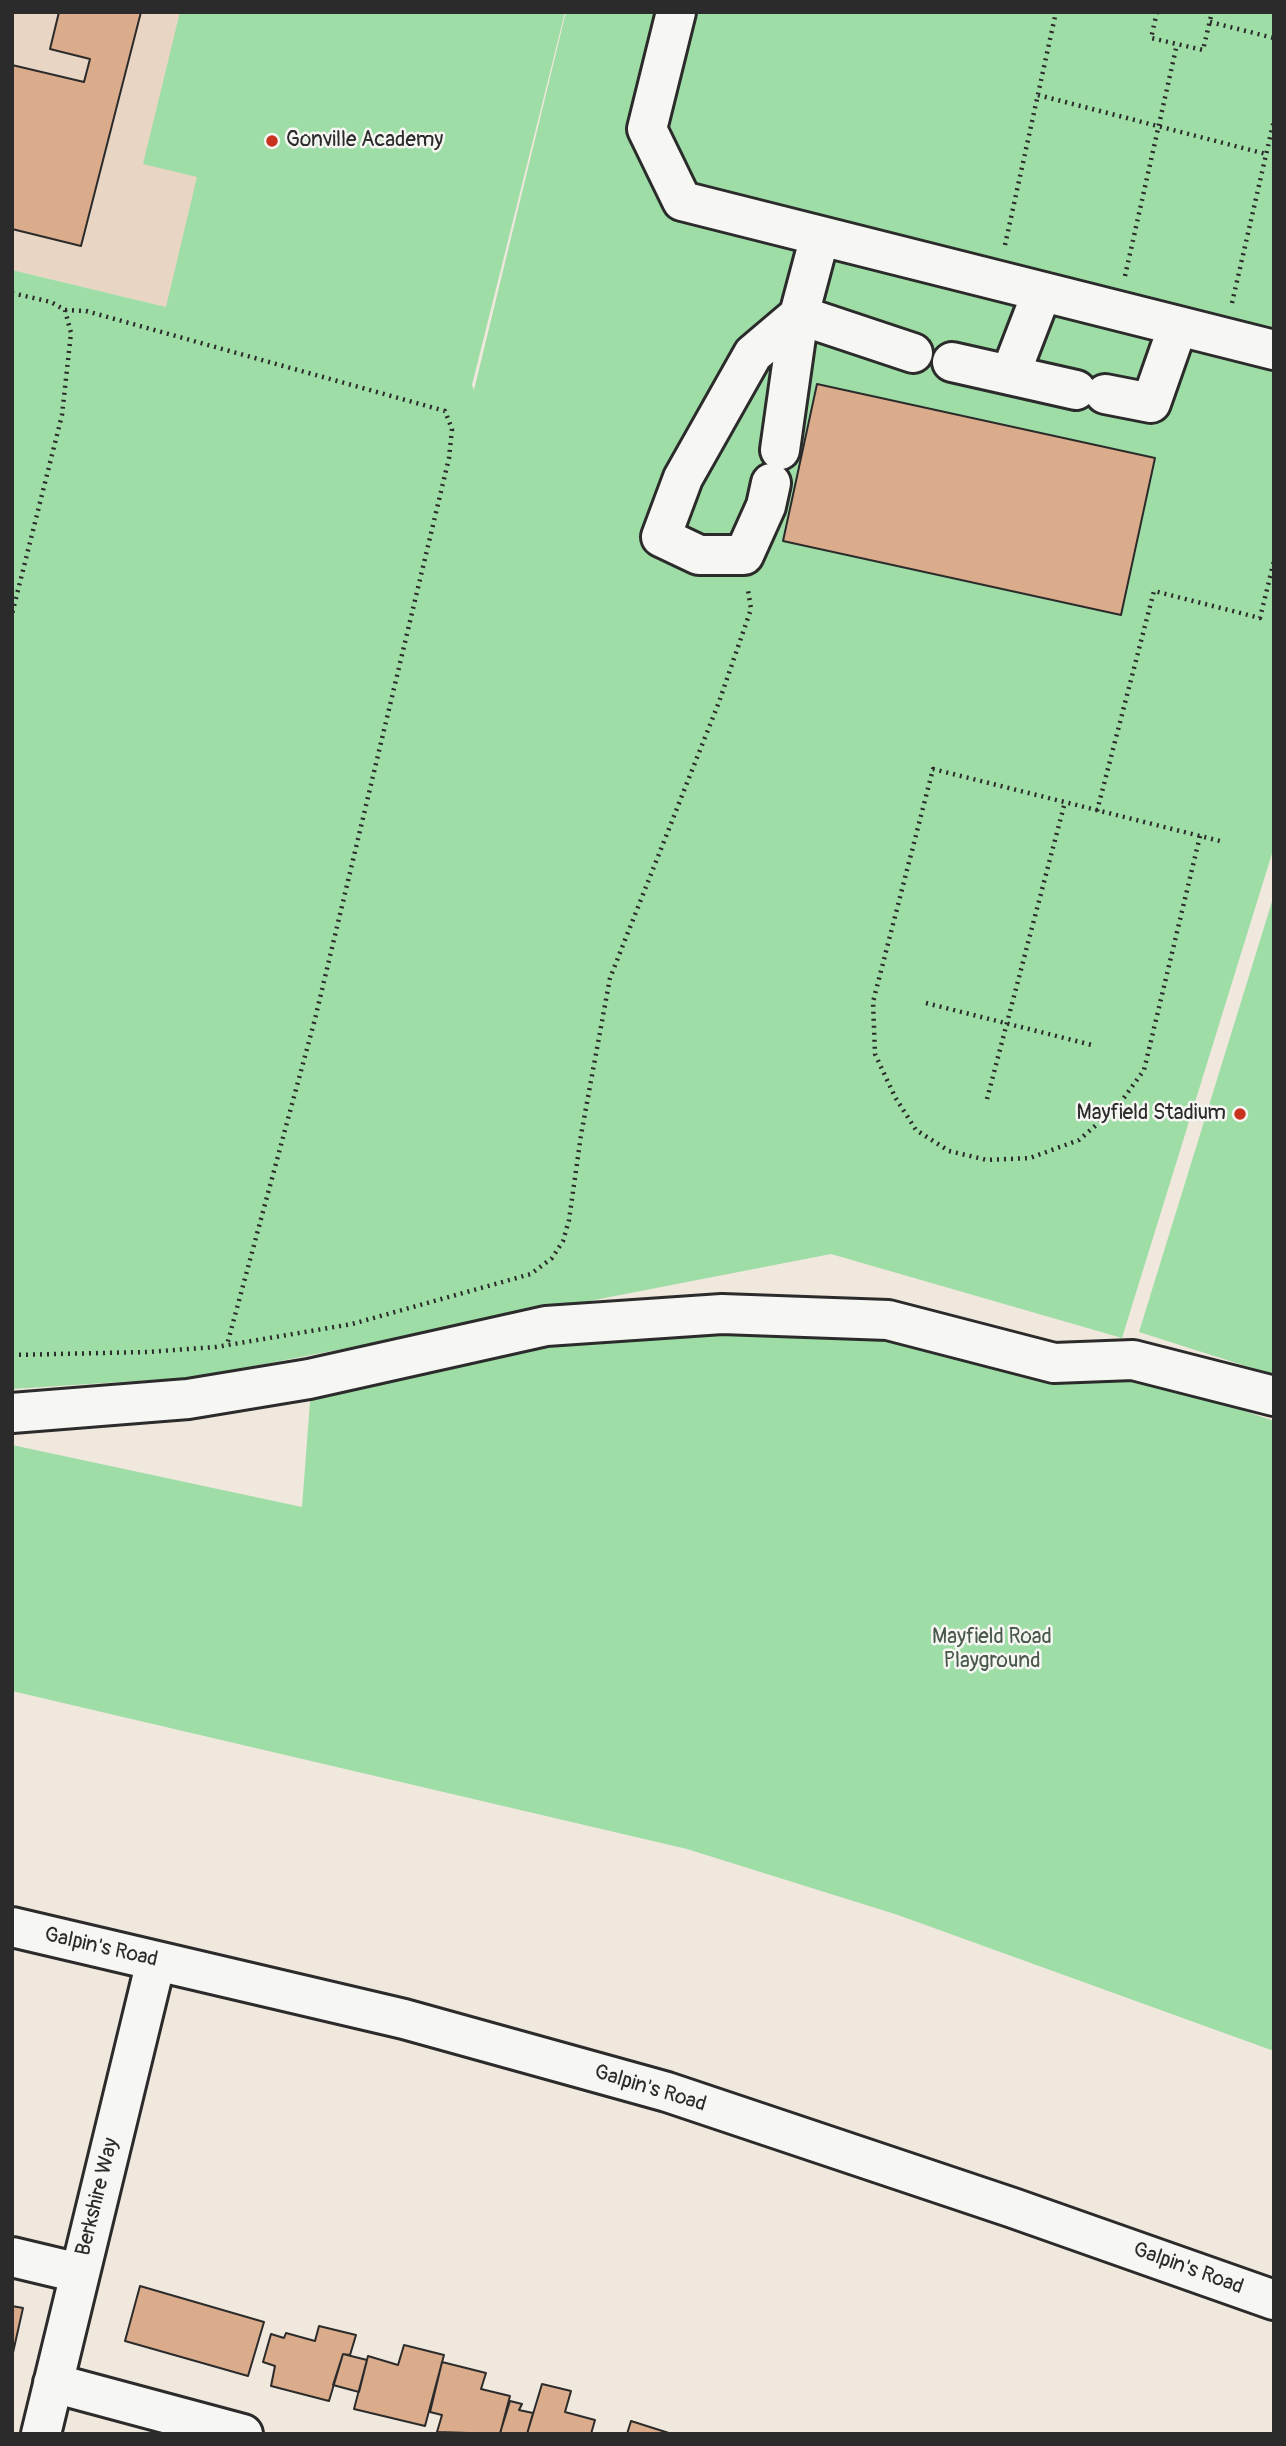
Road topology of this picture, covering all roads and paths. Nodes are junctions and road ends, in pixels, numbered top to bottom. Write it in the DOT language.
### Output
graph roads {
  1 [pos="676,12"];
  2 [pos="1055,12"];
  3 [pos="1157,12"];
  4 [pos="1212,12"];
  5 [pos="1210,22"];
  6 [pos="1274,38"];
  7 [pos="1177,44"];
  8 [pos="1038,94"];
  9 [pos="1274,120"];
  10 [pos="1159,125"];
  11 [pos="1266,154"];
  12 [pos="820,236"];
  13 [pos="997,280"];
  14 [pos="1042,292"];
  15 [pos="12,293"];
  16 [pos="65,310"];
  17 [pos="1118,311"];
  18 [pos="799,314"];
  19 [pos="1178,326"];
  20 [pos="1224,337"];
  21 [pos="1274,350"];
  22 [pos="913,353"];
  23 [pos="952,362"];
  24 [pos="1010,375"];
  25 [pos="744,555"];
  26 [pos="1274,561"];
  27 [pos="12,614"];
  28 [pos="1065,802"];
  29 [pos="1097,811"];
  30 [pos="1200,836"];
  31 [pos="1220,841"];
  32 [pos="926,1003"];
  33 [pos="1007,1022"];
  34 [pos="1092,1045"];
  35 [pos="987,1099"];
  36 [pos="227,1345"];
  37 [pos="12,1355"];
  38 [pos="1274,1396"];
  39 [pos="12,1413"];
  40 [pos="12,1927"];
  41 [pos="156,1961"];
  42 [pos="12,2257"];
  43 [pos="79,2273"];
  44 [pos="1274,2300"];
  45 [pos="53,2383"];
  46 [pos="41,2434"];
  47 [pos="243,2434"];
  1 -- 12 [label="street"];
  2 -- 8 [label="path"];
  3 -- 7 [label="path"];
  4 -- 5 [label="path"];
  5 -- 6 [label="path"];
  5 -- 7 [label="path"];
  7 -- 10 [label="path"];
  8 -- 10 [label="path"];
  8 -- 13 [label="path"];
  9 -- 11 [label="path"];
  10 -- 11 [label="path"];
  10 -- 17 [label="path"];
  11 -- 20 [label="path"];
  12 -- 13 [label="street"];
  12 -- 18 [label="street"];
  13 -- 14 [label="street"];
  14 -- 17 [label="street"];
  14 -- 24 [label="street"];
  15 -- 16 [label="path"];
  16 -- 27 [label="path"];
  16 -- 36 [label="path"];
  17 -- 19 [label="street"];
  18 -- 22 [label="street"];
  18 -- 25 [label="street"];
  18 -- 25 [label="street"];
  19 -- 20 [label="street"];
  19 -- 24 [label="street"];
  20 -- 21 [label="street"];
  23 -- 24 [label="street"];
  25 -- 36 [label="path"];
  26 -- 29 [label="path"];
  28 -- 29 [label="path"];
  28 -- 30 [label="path"];
  28 -- 33 [label="path"];
  29 -- 30 [label="path"];
  30 -- 31 [label="path"];
  32 -- 33 [label="path"];
  33 -- 34 [label="path"];
  33 -- 35 [label="path"];
  36 -- 37 [label="path"];
  38 -- 39 [label="street"];
  40 -- 41 [label="street, Galpin's Road"];
  41 -- 43 [label="street, Berkshire Way"];
  41 -- 44 [label="street, Galpin's Road"];
  42 -- 43 [label="street"];
  43 -- 45 [label="street, Berkshire Way"];
  45 -- 46 [label="street, Berkshire Way"];
  45 -- 47 [label="street"];
}
